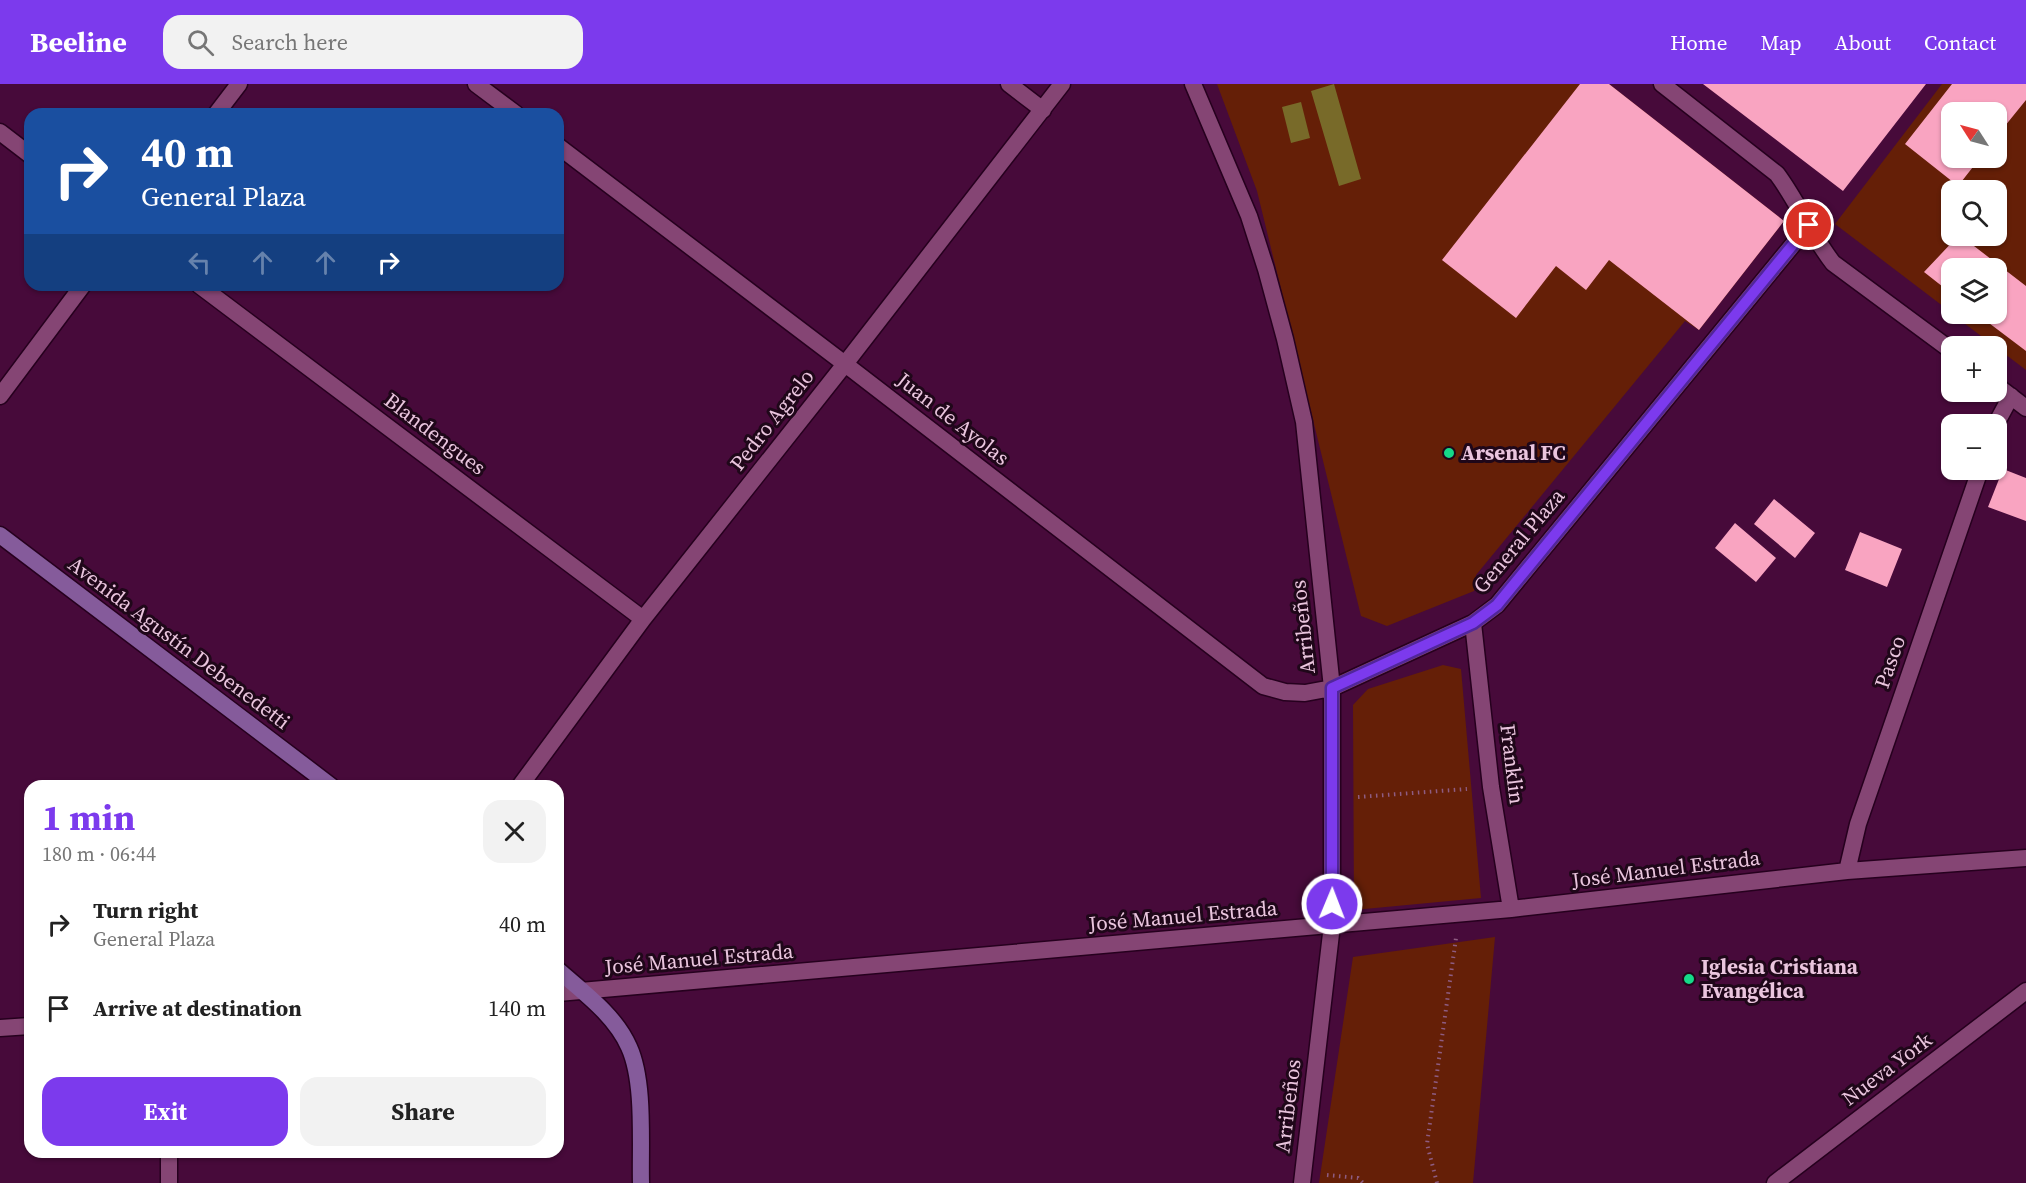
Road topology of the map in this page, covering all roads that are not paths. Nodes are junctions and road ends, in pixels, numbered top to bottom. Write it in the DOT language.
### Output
graph roads {
  1 [pos="239,84"];
  2 [pos="476,84"];
  3 [pos="1009,84"];
  4 [pos="1062,84"];
  5 [pos="1193,84"];
  6 [pos="1662,84"];
  7 [pos="221,108"];
  8 [pos="508,108"];
  9 [pos="1043,110"];
  10 [pos="0,132"];
  11 [pos="24,150"];
  12 [pos="564,151"];
  13 [pos="1809,225"];
  14 [pos="79,291"];
  15 [pos="207,291"];
  16 [pos="1941,343"];
  17 [pos="845,364"];
  18 [pos="2007,393"];
  19 [pos="0,396"];
  20 [pos="2011,396"];
  21 [pos="2026,408"];
  22 [pos="2001,414"];
  23 [pos="1977,480"];
  24 [pos="0,535"];
  25 [pos="643,619"];
  26 [pos="1473,623"];
  27 [pos="1332,688"];
  28 [pos="323,780"];
  29 [pos="524,780"];
  30 [pos="2026,858"];
  31 [pos="1847,871"];
  32 [pos="1511,909"];
  33 [pos="1332,925"];
  34 [pos="564,975"];
  35 [pos="2026,991"];
  36 [pos="583,992"];
  37 [pos="564,993"];
  38 [pos="24,1026"];
  39 [pos="0,1028"];
  40 [pos="169,1158"];
  41 [pos="1302,1179"];
  42 [pos="169,1183"];
  43 [pos="641,1183"];
  44 [pos="1775,1183"];
  1 -- 7 [label="street"];
  2 -- 8 [label="street"];
  3 -- 9 [label="street"];
  4 -- 9 [label="street, Pedro Agrelo"];
  5 -- 27 [label="street, Arribeños"];
  6 -- 13 [label="street"];
  9 -- 17 [label="street, Pedro Agrelo"];
  10 -- 11 [label="street"];
  12 -- 17 [label="street, Juan de Ayolas"];
  13 -- 16 [label="street"];
  13 -- 26 [label="street, General Plaza"];
  14 -- 19 [label="street"];
  15 -- 25 [label="street, Blandengues"];
  17 -- 25 [label="street, Pedro Agrelo"];
  17 -- 27 [label="street, Juan de Ayolas"];
  18 -- 20 [label="street"];
  20 -- 21 [label="street"];
  20 -- 22 [label="street"];
  23 -- 31 [label="street, Pasco"];
  24 -- 28 [label="main road, Avenida Agustín Debenedetti"];
  25 -- 29 [label="street, Pedro Agrelo"];
  26 -- 27 [label="street, General Plaza"];
  26 -- 32 [label="street, Franklin"];
  27 -- 33 [label="street, Arribeños"];
  30 -- 31 [label="street, José Manuel Estrada"];
  31 -- 32 [label="street, José Manuel Estrada"];
  32 -- 33 [label="street, José Manuel Estrada"];
  33 -- 36 [label="street, José Manuel Estrada"];
  33 -- 41 [label="street, Arribeños"];
  34 -- 36 [label="main road"];
  35 -- 44 [label="street, Nueva York"];
  36 -- 37 [label="street, José Manuel Estrada"];
  36 -- 43 [label="main road"];
  38 -- 39 [label="street"];
  40 -- 42 [label="street"];
}
